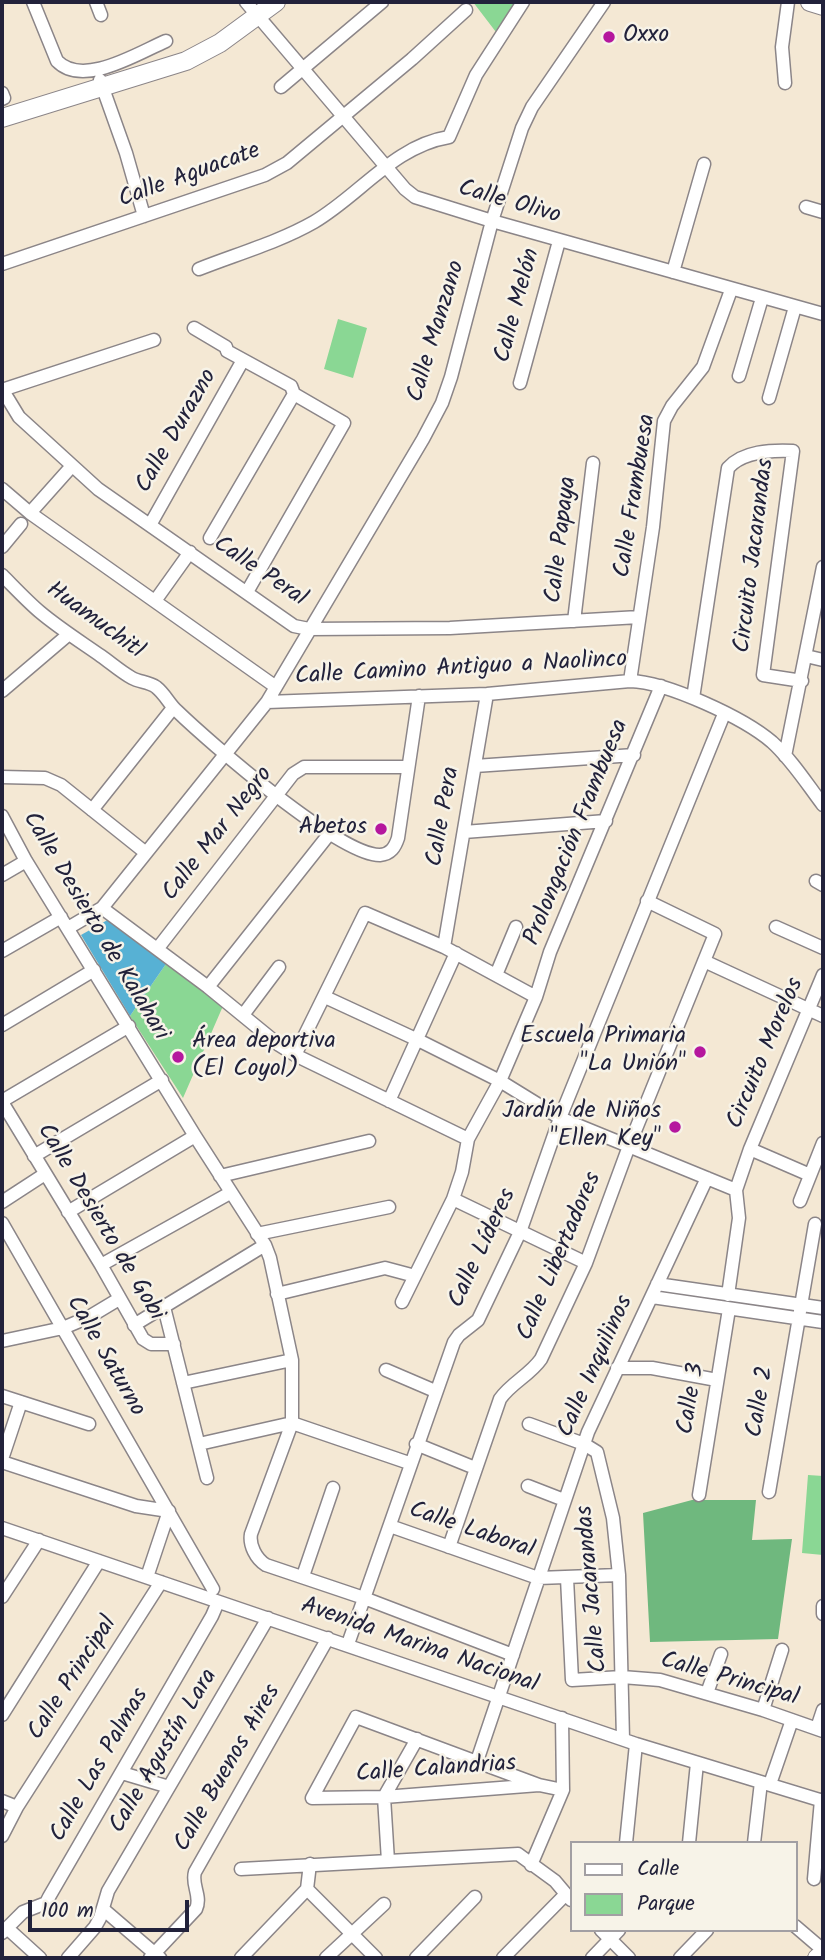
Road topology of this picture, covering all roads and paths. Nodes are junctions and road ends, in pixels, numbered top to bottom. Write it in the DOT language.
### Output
graph roads {
  1 [pos="33,2"];
  2 [pos="96,2"];
  3 [pos="246,2"];
  4 [pos="276,2"];
  5 [pos="382,2"];
  6 [pos="523,2"];
  7 [pos="604,2"];
  8 [pos="788,2"];
  9 [pos="810,2"];
  10 [pos="823,6"];
  11 [pos="466,10"];
  12 [pos="101,15"];
  13 [pos="257,17"];
  14 [pos="166,41"];
  15 [pos="302,70"];
  16 [pos="96,71"];
  17 [pos="785,83"];
  18 [pos="281,87"];
  19 [pos="103,89"];
  20 [pos="343,117"];
  21 [pos="2,118"];
  22 [pos="704,164"];
  23 [pos="386,166"];
  24 [pos="806,206"];
  25 [pos="823,212"];
  26 [pos="144,216"];
  27 [pos="492,222"];
  28 [pos="559,241"];
  29 [pos="2,264"];
  30 [pos="199,269"];
  31 [pos="673,272"];
  32 [pos="731,290"];
  33 [pos="762,298"];
  34 [pos="796,307"];
  35 [pos="823,314"];
  36 [pos="194,328"];
  37 [pos="154,340"];
  38 [pos="243,360"];
  39 [pos="739,376"];
  40 [pos="520,383"];
  41 [pos="2,389"];
  42 [pos="294,394"];
  43 [pos="769,398"];
  44 [pos="593,463"];
  45 [pos="71,467"];
  46 [pos="2,489"];
  47 [pos="30,513"];
  48 [pos="21,524"];
  49 [pos="150,525"];
  50 [pos="210,538"];
  51 [pos="2,547"];
  52 [pos="190,552"];
  53 [pos="823,567"];
  54 [pos="2,575"];
  55 [pos="247,592"];
  56 [pos="155,601"];
  57 [pos="639,617"];
  58 [pos="574,621"];
  59 [pos="309,629"];
  60 [pos="69,634"];
  61 [pos="806,656"];
  62 [pos="823,660"];
  63 [pos="630,681"];
  64 [pos="802,681"];
  65 [pos="662,685"];
  66 [pos="276,687"];
  67 [pos="2,691"];
  68 [pos="487,694"];
  69 [pos="419,696"];
  70 [pos="693,698"];
  71 [pos="267,702"];
  72 [pos="173,708"];
  73 [pos="724,714"];
  74 [pos="225,755"];
  75 [pos="634,755"];
  76 [pos="785,757"];
  77 [pos="475,766"];
  78 [pos="408,767"];
  79 [pos="2,777"];
  80 [pos="277,795"];
  81 [pos="823,805"];
  82 [pos="92,810"];
  83 [pos="2,816"];
  84 [pos="606,821"];
  85 [pos="464,832"];
  86 [pos="330,833"];
  87 [pos="146,853"];
  88 [pos="26,861"];
  89 [pos="2,875"];
  90 [pos="647,901"];
  91 [pos="102,908"];
  92 [pos="65,923"];
  93 [pos="516,926"];
  94 [pos="776,927"];
  95 [pos="444,947"];
  96 [pos="158,948"];
  97 [pos="823,948"];
  98 [pos="2,951"];
  99 [pos="456,953"];
  100 [pos="704,961"];
  101 [pos="279,967"];
  102 [pos="94,970"];
  103 [pos="496,975"];
  104 [pos="823,975"];
  105 [pos="208,987"];
  106 [pos="325,997"];
  107 [pos="536,997"];
  108 [pos="807,1010"];
  109 [pos="243,1015"];
  110 [pos="823,1016"];
  111 [pos="2,1025"];
  112 [pos="129,1026"];
  113 [pos="418,1040"];
  114 [pos="295,1055"];
  115 [pos="162,1080"];
  116 [pos="500,1081"];
  117 [pos="2,1101"];
  118 [pos="389,1101"];
  119 [pos="560,1118"];
  120 [pos="195,1136"];
  121 [pos="468,1139"];
  122 [pos="369,1141"];
  123 [pos="823,1143"];
  124 [pos="629,1146"];
  125 [pos="750,1149"];
  126 [pos="34,1156"];
  127 [pos="45,1174"];
  128 [pos="810,1175"];
  129 [pos="220,1176"];
  130 [pos="707,1178"];
  131 [pos="736,1190"];
  132 [pos="230,1193"];
  133 [pos="453,1199"];
  134 [pos="800,1201"];
  135 [pos="2,1202"];
  136 [pos="389,1207"];
  137 [pos="68,1212"];
  138 [pos="2,1223"];
  139 [pos="815,1224"];
  140 [pos="520,1231"];
  141 [pos="257,1234"];
  142 [pos="265,1245"];
  143 [pos="586,1262"];
  144 [pos="101,1265"];
  145 [pos="415,1276"];
  146 [pos="657,1284"];
  147 [pos="277,1294"];
  148 [pos="728,1295"];
  149 [pos="652,1297"];
  150 [pos="119,1299"];
  151 [pos="402,1302"];
  152 [pos="802,1305"];
  153 [pos="164,1307"];
  154 [pos="823,1308"];
  155 [pos="729,1309"];
  156 [pos="797,1319"];
  157 [pos="823,1322"];
  158 [pos="134,1325"];
  159 [pos="62,1328"];
  160 [pos="2,1341"];
  161 [pos="174,1344"];
  162 [pos="292,1360"];
  163 [pos="617,1367"];
  164 [pos="386,1370"];
  165 [pos="717,1380"];
  166 [pos="183,1383"];
  167 [pos="435,1391"];
  168 [pos="2,1396"];
  169 [pos="21,1402"];
  170 [pos="292,1423"];
  171 [pos="89,1424"];
  172 [pos="529,1424"];
  173 [pos="199,1444"];
  174 [pos="416,1444"];
  175 [pos="584,1444"];
  176 [pos="2,1460"];
  177 [pos="410,1464"];
  178 [pos="475,1468"];
  179 [pos="207,1478"];
  180 [pos="528,1486"];
  181 [pos="333,1488"];
  182 [pos="769,1492"];
  183 [pos="699,1495"];
  184 [pos="564,1500"];
  185 [pos="169,1511"];
  186 [pos="390,1526"];
  187 [pos="2,1528"];
  188 [pos="39,1541"];
  189 [pos="449,1547"];
  190 [pos="99,1561"];
  191 [pos="619,1575"];
  192 [pos="303,1576"];
  193 [pos="147,1577"];
  194 [pos="538,1578"];
  195 [pos="567,1578"];
  196 [pos="162,1582"];
  197 [pos="213,1589"];
  198 [pos="2,1597"];
  199 [pos="364,1598"];
  200 [pos="218,1602"];
  201 [pos="823,1606"];
  202 [pos="822,1614"];
  203 [pos="268,1618"];
  204 [pos="328,1637"];
  205 [pos="348,1644"];
  206 [pos="782,1650"];
  207 [pos="720,1654"];
  208 [pos="513,1655"];
  209 [pos="622,1677"];
  210 [pos="708,1693"];
  211 [pos="500,1696"];
  212 [pos="763,1710"];
  213 [pos="823,1710"];
  214 [pos="2,1715"];
  215 [pos="562,1718"];
  216 [pos="792,1720"];
  217 [pos="820,1730"];
  218 [pos="417,1740"];
  219 [pos="623,1740"];
  220 [pos="636,1744"];
  221 [pos="477,1762"];
  222 [pos="697,1763"];
  223 [pos="122,1773"];
  224 [pos="765,1783"];
  225 [pos="539,1785"];
  226 [pos="169,1787"];
  227 [pos="563,1790"];
  228 [pos="384,1797"];
  229 [pos="2,1801"];
  230 [pos="822,1801"];
  231 [pos="17,1807"];
  232 [pos="2,1836"];
  233 [pos="626,1841"];
  234 [pos="689,1841"];
  235 [pos="754,1841"];
  236 [pos="388,1861"];
  237 [pos="310,1864"];
  238 [pos="531,1865"];
  239 [pos="241,1868"];
  240 [pos="814,1879"];
  241 [pos="555,1881"];
  242 [pos="570,1881"];
  243 [pos="307,1889"];
  244 [pos="475,1897"];
  245 [pos="568,1897"];
  246 [pos="384,1904"];
  247 [pos="103,1909"];
  248 [pos="797,1928"];
  249 [pos="4,1930"];
  250 [pos="705,1932"];
  251 [pos="610,1933"];
  252 [pos="350,1934"];
  253 [pos="823,1952"];
  254 [pos="155,1957"];
  255 [pos="40,1958"];
  256 [pos="68,1958"];
  257 [pos="241,1958"];
  258 [pos="326,1958"];
  259 [pos="376,1958"];
  260 [pos="416,1958"];
  261 [pos="503,1958"];
  262 [pos="592,1958"];
  263 [pos="629,1958"];
  264 [pos="680,1958"];
  265 [pos="817,1958"];
  1 -- 16 [label="street"];
  2 -- 12 [label="street"];
  3 -- 13 [label="street, Calle Olivo"];
  4 -- 13 [label="main road"];
  5 -- 15 [label="street"];
  6 -- 23 [label="street"];
  7 -- 27 [label="street, Calle Manzano"];
  8 -- 17 [label="street"];
  9 -- 10 [label="main road"];
  11 -- 20 [label="street, Calle Aguacate"];
  13 -- 15 [label="street, Calle Olivo"];
  13 -- 19 [label="main road"];
  14 -- 16 [label="street"];
  15 -- 18 [label="street"];
  15 -- 20 [label="street, Calle Olivo"];
  16 -- 19 [label="street"];
  19 -- 21 [label="main road"];
  19 -- 26 [label="street"];
  20 -- 23 [label="street, Calle Olivo"];
  20 -- 26 [label="street, Calle Aguacate"];
  22 -- 31 [label="street"];
  23 -- 27 [label="street, Calle Olivo"];
  23 -- 30 [label="street"];
  24 -- 25 [label="street"];
  26 -- 29 [label="street, Calle Aguacate"];
  27 -- 28 [label="street, Calle Olivo"];
  27 -- 59 [label="street, Calle Manzano"];
  28 -- 31 [label="street, Calle Olivo"];
  28 -- 40 [label="street, Calle Melón"];
  31 -- 32 [label="street, Calle Olivo"];
  32 -- 33 [label="street, Calle Olivo"];
  32 -- 57 [label="street, Calle Frambuesa"];
  33 -- 34 [label="street, Calle Olivo"];
  33 -- 39 [label="street"];
  34 -- 35 [label="street, Calle Olivo"];
  34 -- 43 [label="street"];
  36 -- 38 [label="street"];
  37 -- 41 [label="street"];
  38 -- 42 [label="street"];
  38 -- 49 [label="street, Calle Durazno"];
  41 -- 45 [label="street, Calle Peral"];
  42 -- 50 [label="street"];
  42 -- 55 [label="street"];
  44 -- 58 [label="street, Calle Papaya"];
  45 -- 47 [label="street"];
  45 -- 49 [label="street, Calle Peral"];
  46 -- 47 [label="street, Calle Camino Antiguo a Naolinco"];
  47 -- 56 [label="street, Calle Camino Antiguo a Naolinco"];
  48 -- 51 [label="street"];
  49 -- 52 [label="street, Calle Peral"];
  52 -- 55 [label="street, Calle Peral"];
  52 -- 56 [label="street"];
  53 -- 61 [label="street"];
  54 -- 60 [label="street, Huamuchitl"];
  55 -- 59 [label="street, Calle Peral"];
  56 -- 66 [label="street, Calle Camino Antiguo a Naolinco"];
  57 -- 58 [label="street, Calle Peral"];
  57 -- 63 [label="street, Calle Frambuesa"];
  58 -- 59 [label="street, Calle Peral"];
  59 -- 66 [label="street, Calle Manzano"];
  60 -- 67 [label="street"];
  60 -- 72 [label="street, Huamuchitl"];
  61 -- 62 [label="street"];
  61 -- 64 [label="street"];
  63 -- 65 [label="street, Calle Camino Antiguo a Naolinco"];
  63 -- 68 [label="street, Calle Camino Antiguo a Naolinco"];
  64 -- 70 [label="street, Circuito Jacarandas"];
  64 -- 76 [label="street"];
  65 -- 70 [label="street, Calle Camino Antiguo a Naolinco"];
  65 -- 75 [label="street, Prolongación Frambuesa"];
  66 -- 71 [label="street, Calle Manzano"];
  68 -- 69 [label="street, Calle Camino Antiguo a Naolinco"];
  68 -- 77 [label="street, Calle Pera"];
  69 -- 71 [label="street, Calle Camino Antiguo a Naolinco"];
  69 -- 78 [label="street"];
  70 -- 73 [label="street, Calle Camino Antiguo a Naolinco"];
  71 -- 74 [label="street, Calle Manzano"];
  72 -- 74 [label="street, Huamuchitl"];
  72 -- 82 [label="street"];
  73 -- 76 [label="street, Calle Camino Antiguo a Naolinco"];
  73 -- 90 [label="street, Calle Líderes"];
  74 -- 80 [label="street, Huamuchitl"];
  74 -- 87 [label="street, Calle Manzano"];
  75 -- 77 [label="street"];
  75 -- 84 [label="street, Prolongación Frambuesa"];
  76 -- 81 [label="street, Calle Camino Antiguo a Naolinco"];
  77 -- 85 [label="street, Calle Pera"];
  78 -- 80 [label="street, Calle Mar Negro"];
  78 -- 86 [label="street, Huamuchitl"];
  79 -- 82 [label="street"];
  80 -- 86 [label="street, Huamuchitl"];
  80 -- 96 [label="street, Calle Mar Negro"];
  82 -- 87 [label="street"];
  83 -- 88 [label="street, Calle Desierto de Kalahari"];
  84 -- 85 [label="street"];
  84 -- 107 [label="street, Prolongación Frambuesa"];
  85 -- 95 [label="street, Calle Pera"];
  86 -- 105 [label="street"];
  87 -- 91 [label="street, Calle Manzano"];
  88 -- 89 [label="street"];
  88 -- 92 [label="street, Calle Desierto de Kalahari"];
  90 -- 100 [label="street, Calle Libertadores"];
  90 -- 119 [label="street, Calle Líderes"];
  91 -- 92 [label="street"];
  91 -- 96 [label="street"];
  92 -- 98 [label="street"];
  92 -- 102 [label="street, Calle Desierto de Kalahari"];
  93 -- 103 [label="street"];
  94 -- 97 [label="street"];
  95 -- 99 [label="street"];
  95 -- 106 [label="street"];
  96 -- 105 [label="street"];
  99 -- 103 [label="street"];
  99 -- 113 [label="street"];
  100 -- 108 [label="street"];
  100 -- 124 [label="street, Calle Libertadores"];
  101 -- 109 [label="street"];
  102 -- 111 [label="street"];
  102 -- 112 [label="street, Calle Desierto de Kalahari"];
  103 -- 107 [label="street"];
  104 -- 108 [label="street, Circuito Morelos"];
  105 -- 109 [label="street"];
  106 -- 113 [label="street"];
  106 -- 114 [label="street"];
  107 -- 116 [label="street, Prolongación Frambuesa"];
  108 -- 110 [label="street"];
  108 -- 125 [label="street, Circuito Morelos"];
  109 -- 114 [label="street"];
  112 -- 115 [label="street, Calle Desierto de Kalahari"];
  112 -- 117 [label="street"];
  113 -- 116 [label="street"];
  113 -- 118 [label="street"];
  114 -- 118 [label="street"];
  115 -- 120 [label="street, Calle Desierto de Kalahari"];
  115 -- 126 [label="street"];
  116 -- 119 [label="street"];
  116 -- 121 [label="street, Prolongación Frambuesa"];
  117 -- 126 [label="street, Calle Desierto de Gobi"];
  118 -- 121 [label="street"];
  119 -- 124 [label="street"];
  119 -- 140 [label="street, Calle Líderes"];
  120 -- 129 [label="street, Calle Desierto de Kalahari"];
  120 -- 137 [label="street"];
  121 -- 133 [label="street, Prolongación Frambuesa"];
  122 -- 129 [label="street"];
  123 -- 128 [label="street"];
  124 -- 130 [label="street"];
  124 -- 143 [label="street, Calle Libertadores"];
  125 -- 128 [label="street, Circuito Morelos"];
  125 -- 131 [label="street, Circuito Morelos"];
  126 -- 127 [label="street, Calle Desierto de Gobi"];
  127 -- 135 [label="street"];
  127 -- 137 [label="street, Calle Desierto de Gobi"];
  128 -- 134 [label="street"];
  129 -- 132 [label="street, Calle Desierto de Kalahari"];
  130 -- 131 [label="street"];
  130 -- 146 [label="street, Calle Inquilinos"];
  131 -- 148 [label="street"];
  132 -- 141 [label="street, Calle Desierto de Kalahari"];
  132 -- 144 [label="street"];
  133 -- 140 [label="street"];
  133 -- 145 [label="street, Prolongación Frambuesa"];
  136 -- 141 [label="street"];
  137 -- 144 [label="street, Calle Desierto de Gobi"];
  138 -- 159 [label="street, Calle Saturno"];
  139 -- 152 [label="street, Calle 2"];
  140 -- 143 [label="street"];
  140 -- 167 [label="street, Calle Líderes"];
  141 -- 142 [label="street, Calle Desierto de Kalahari"];
  142 -- 147 [label="street, Calle Desierto de Kalahari"];
  142 -- 153 [label="street"];
  143 -- 178 [label="street, Calle Libertadores"];
  144 -- 150 [label="street, Calle Desierto de Gobi"];
  145 -- 147 [label="street"];
  145 -- 151 [label="street, Prolongación Frambuesa"];
  146 -- 148 [label="street"];
  146 -- 149 [label="street, Calle Inquilinos"];
  147 -- 162 [label="street, Calle Desierto de Kalahari"];
  148 -- 152 [label="street"];
  149 -- 155 [label="street"];
  149 -- 163 [label="street, Calle Inquilinos"];
  150 -- 158 [label="street, Calle Desierto de Gobi"];
  150 -- 159 [label="street"];
  152 -- 154 [label="street"];
  152 -- 156 [label="street, Calle 2"];
  153 -- 158 [label="street"];
  153 -- 161 [label="street"];
  155 -- 156 [label="street"];
  155 -- 165 [label="street, Calle 3"];
  156 -- 157 [label="street"];
  156 -- 182 [label="street, Calle 2"];
  158 -- 161 [label="street, Calle Desierto de Gobi"];
  159 -- 160 [label="street"];
  159 -- 185 [label="street, Calle Saturno"];
  161 -- 166 [label="street"];
  162 -- 166 [label="street"];
  162 -- 170 [label="street, Calle Desierto de Kalahari"];
  163 -- 165 [label="street"];
  163 -- 175 [label="street, Calle Inquilinos"];
  164 -- 167 [label="street"];
  165 -- 183 [label="street, Calle 3"];
  166 -- 173 [label="street"];
  167 -- 174 [label="street, Calle Líderes"];
  168 -- 169 [label="street"];
  169 -- 171 [label="street"];
  169 -- 176 [label="street"];
  170 -- 173 [label="street"];
  170 -- 177 [label="street"];
  170 -- 192 [label="street, Calle Desierto de Kalahari"];
  172 -- 175 [label="street"];
  173 -- 179 [label="street"];
  174 -- 177 [label="street, Calle Líderes"];
  174 -- 178 [label="street"];
  175 -- 184 [label="street, Calle Inquilinos"];
  175 -- 191 [label="street, Calle Jacarandas"];
  176 -- 185 [label="street"];
  177 -- 186 [label="street, Calle Líderes"];
  178 -- 189 [label="street, Calle Libertadores"];
  180 -- 184 [label="street"];
  181 -- 192 [label="street"];
  184 -- 194 [label="street, Calle Inquilinos"];
  185 -- 193 [label="street"];
  185 -- 197 [label="street, Calle Saturno"];
  186 -- 189 [label="street, Calle Laboral"];
  186 -- 199 [label="street, Calle Líderes"];
  187 -- 188 [label="street, Avenida Marina Nacional"];
  188 -- 190 [label="street, Avenida Marina Nacional"];
  188 -- 198 [label="street"];
  189 -- 194 [label="street, Calle Laboral"];
  190 -- 193 [label="street, Avenida Marina Nacional"];
  190 -- 214 [label="street"];
  191 -- 195 [label="street, Calle Laboral"];
  191 -- 209 [label="street, Calle Jacarandas"];
  192 -- 199 [label="street, Calle Desierto de Kalahari"];
  193 -- 196 [label="street, Avenida Marina Nacional"];
  194 -- 195 [label="street, Calle Laboral"];
  194 -- 208 [label="street, Calle Inquilinos"];
  195 -- 209 [label="street, Calle Principal"];
  196 -- 200 [label="street, Avenida Marina Nacional"];
  196 -- 231 [label="street, Calle Principal"];
  199 -- 205 [label="street, Calle Líderes"];
  199 -- 208 [label="street, Calle Desierto de Kalahari"];
  200 -- 203 [label="street, Avenida Marina Nacional"];
  200 -- 223 [label="street, Calle Las Palmas"];
  201 -- 202 [label="street"];
  203 -- 204 [label="street, Avenida Marina Nacional"];
  203 -- 226 [label="street, Calle Agustín Lara"];
  204 -- 205 [label="street, Avenida Marina Nacional"];
  204 -- 254 [label="street, Calle Buenos Aires"];
  205 -- 211 [label="street, Avenida Marina Nacional"];
  206 -- 212 [label="street"];
  207 -- 210 [label="street"];
  208 -- 211 [label="street, Calle Inquilinos"];
  209 -- 210 [label="street, Calle Principal"];
  209 -- 219 [label="street, Calle Jacarandas"];
  210 -- 212 [label="street, Calle Principal"];
  211 -- 215 [label="street, Avenida Marina Nacional"];
  211 -- 221 [label="street, Calle Inquilinos"];
  212 -- 216 [label="street, Calle Principal"];
  213 -- 217 [label="street"];
  215 -- 219 [label="street, Avenida Marina Nacional"];
  215 -- 227 [label="street"];
  216 -- 217 [label="street, Calle Principal"];
  216 -- 224 [label="street"];
  218 -- 221 [label="street"];
  218 -- 228 [label="street"];
  218 -- 228 [label="street, Calle Calandrias"];
  219 -- 220 [label="street, Avenida Marina Nacional"];
  220 -- 222 [label="street, Avenida Marina Nacional"];
  220 -- 233 [label="street"];
  221 -- 225 [label="street"];
  222 -- 224 [label="street, Avenida Marina Nacional"];
  222 -- 234 [label="street"];
  223 -- 226 [label="street"];
  223 -- 249 [label="street, Calle Las Palmas"];
  224 -- 230 [label="street, Avenida Marina Nacional"];
  224 -- 235 [label="street"];
  225 -- 227 [label="street, Calle Calandrias"];
  225 -- 228 [label="street, Calle Calandrias"];
  226 -- 247 [label="street, Calle Agustín Lara"];
  227 -- 238 [label="street"];
  228 -- 236 [label="street"];
  229 -- 231 [label="street"];
  230 -- 240 [label="street"];
  231 -- 232 [label="street, Calle Principal"];
  236 -- 237 [label="street"];
  236 -- 238 [label="street"];
  237 -- 239 [label="street"];
  237 -- 243 [label="street"];
  238 -- 241 [label="street"];
  241 -- 242 [label="street"];
  241 -- 245 [label="street"];
  243 -- 252 [label="street"];
  243 -- 257 [label="street"];
  244 -- 260 [label="street"];
  245 -- 261 [label="street"];
  246 -- 252 [label="street"];
  247 -- 254 [label="street"];
  247 -- 256 [label="street, Calle Agustín Lara"];
  248 -- 253 [label="street"];
  249 -- 255 [label="street"];
  250 -- 264 [label="street"];
  251 -- 262 [label="street"];
  251 -- 263 [label="street"];
  252 -- 258 [label="street"];
  252 -- 259 [label="street"];
  253 -- 265 [label="main road"];
}
